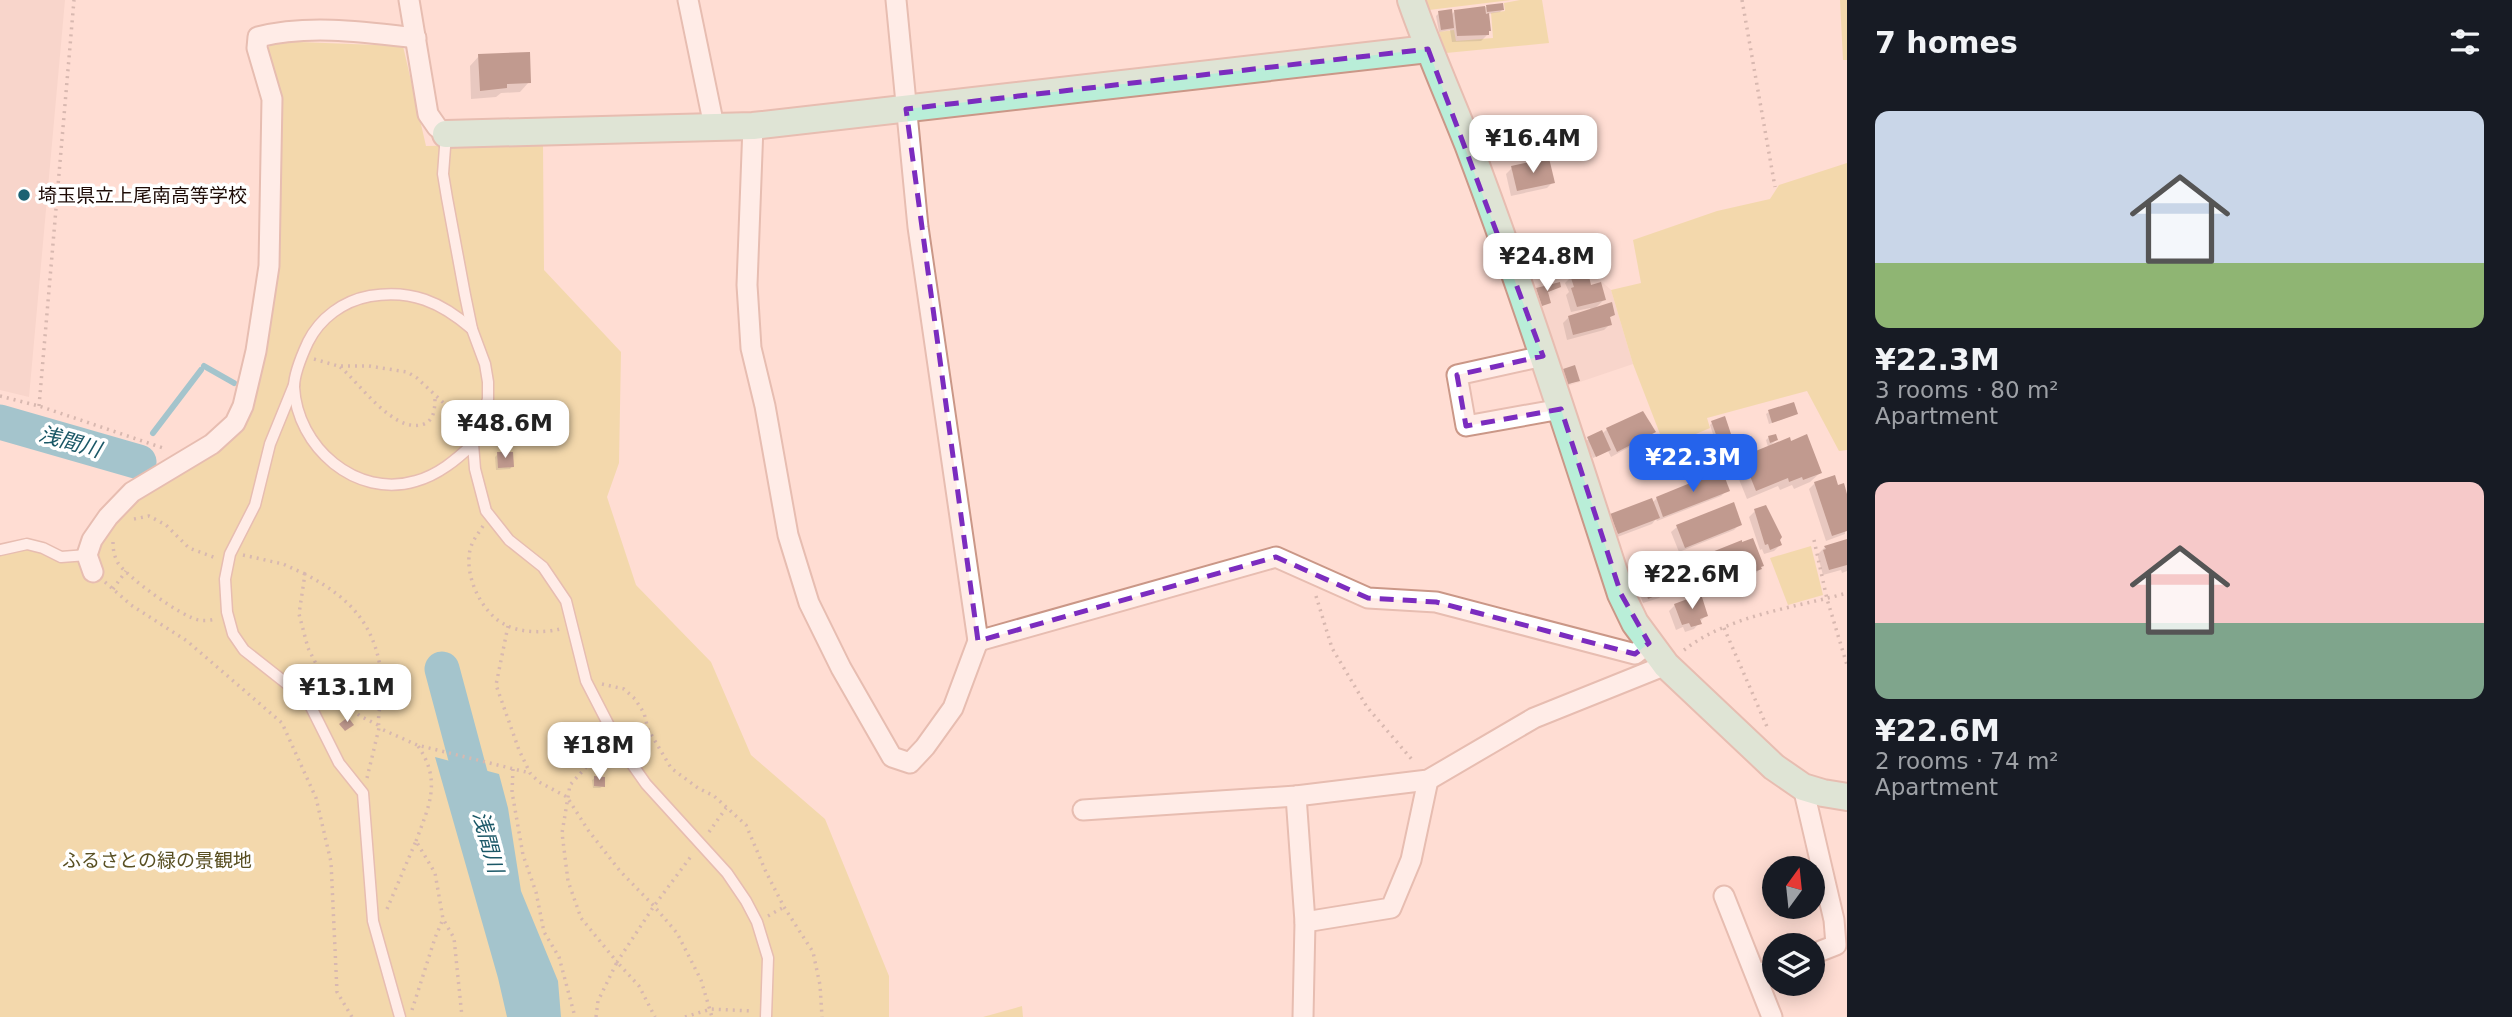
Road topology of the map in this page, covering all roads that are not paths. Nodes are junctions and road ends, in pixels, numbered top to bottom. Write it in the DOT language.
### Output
graph roads {
  1 [pos="410,0"];
  2 [pos="688,0"];
  3 [pos="896,0"];
  4 [pos="1411,0"];
  5 [pos="416,38"];
  6 [pos="1429,49"];
  7 [pos="906,109"];
  8 [pos="714,126"];
  9 [pos="753,126"];
  10 [pos="446,134"];
  11 [pos="472,329"];
  12 [pos="1543,356"];
  13 [pos="294,385"];
  14 [pos="1561,409"];
  15 [pos="473,444"];
  16 [pos="0,550"];
  17 [pos="90,564"];
  18 [pos="978,641"];
  19 [pos="1649,643"];
  20 [pos="1666,665"];
  21 [pos="1428,780"];
  22 [pos="1803,787"];
  23 [pos="1296,796"];
  24 [pos="1847,797"];
  25 [pos="1083,810"];
  26 [pos="1724,895"];
  27 [pos="1305,922"];
  28 [pos="1825,950"];
  29 [pos="1762,966"];
  30 [pos="1769,996"];
  31 [pos="767,1015"];
  32 [pos="400,1017"];
  33 [pos="1303,1017"];
  34 [pos="1772,1017"];
  1 -- 5 [label="street"];
  2 -- 8 [label="street"];
  3 -- 7 [label="street"];
  4 -- 6 [label="street"];
  5 -- 10 [label="street"];
  5 -- 17 [label="street"];
  6 -- 7 [label="street"];
  6 -- 12 [label="street"];
  7 -- 9 [label="street"];
  7 -- 18 [label="street"];
  8 -- 9 [label="street"];
  8 -- 10 [label="street"];
  9 -- 18 [label="street"];
  10 -- 11 [label="lane"];
  11 -- 13 [label="lane"];
  11 -- 15 [label="lane"];
  12 -- 14 [label="street"];
  12 -- 14 [label="street"];
  13 -- 15 [label="lane"];
  13 -- 32 [label="lane"];
  14 -- 19 [label="street"];
  15 -- 31 [label="lane"];
  16 -- 17 [label="lane"];
  18 -- 19 [label="street"];
  19 -- 20 [label="street"];
  20 -- 21 [label="street"];
  20 -- 22 [label="street"];
  21 -- 23 [label="street"];
  21 -- 27 [label="street"];
  22 -- 24 [label="street"];
  22 -- 28 [label="street"];
  23 -- 25 [label="street"];
  23 -- 27 [label="street"];
  26 -- 29 [label="street"];
  27 -- 33 [label="street"];
  30 -- 34 [label="street"];
}
